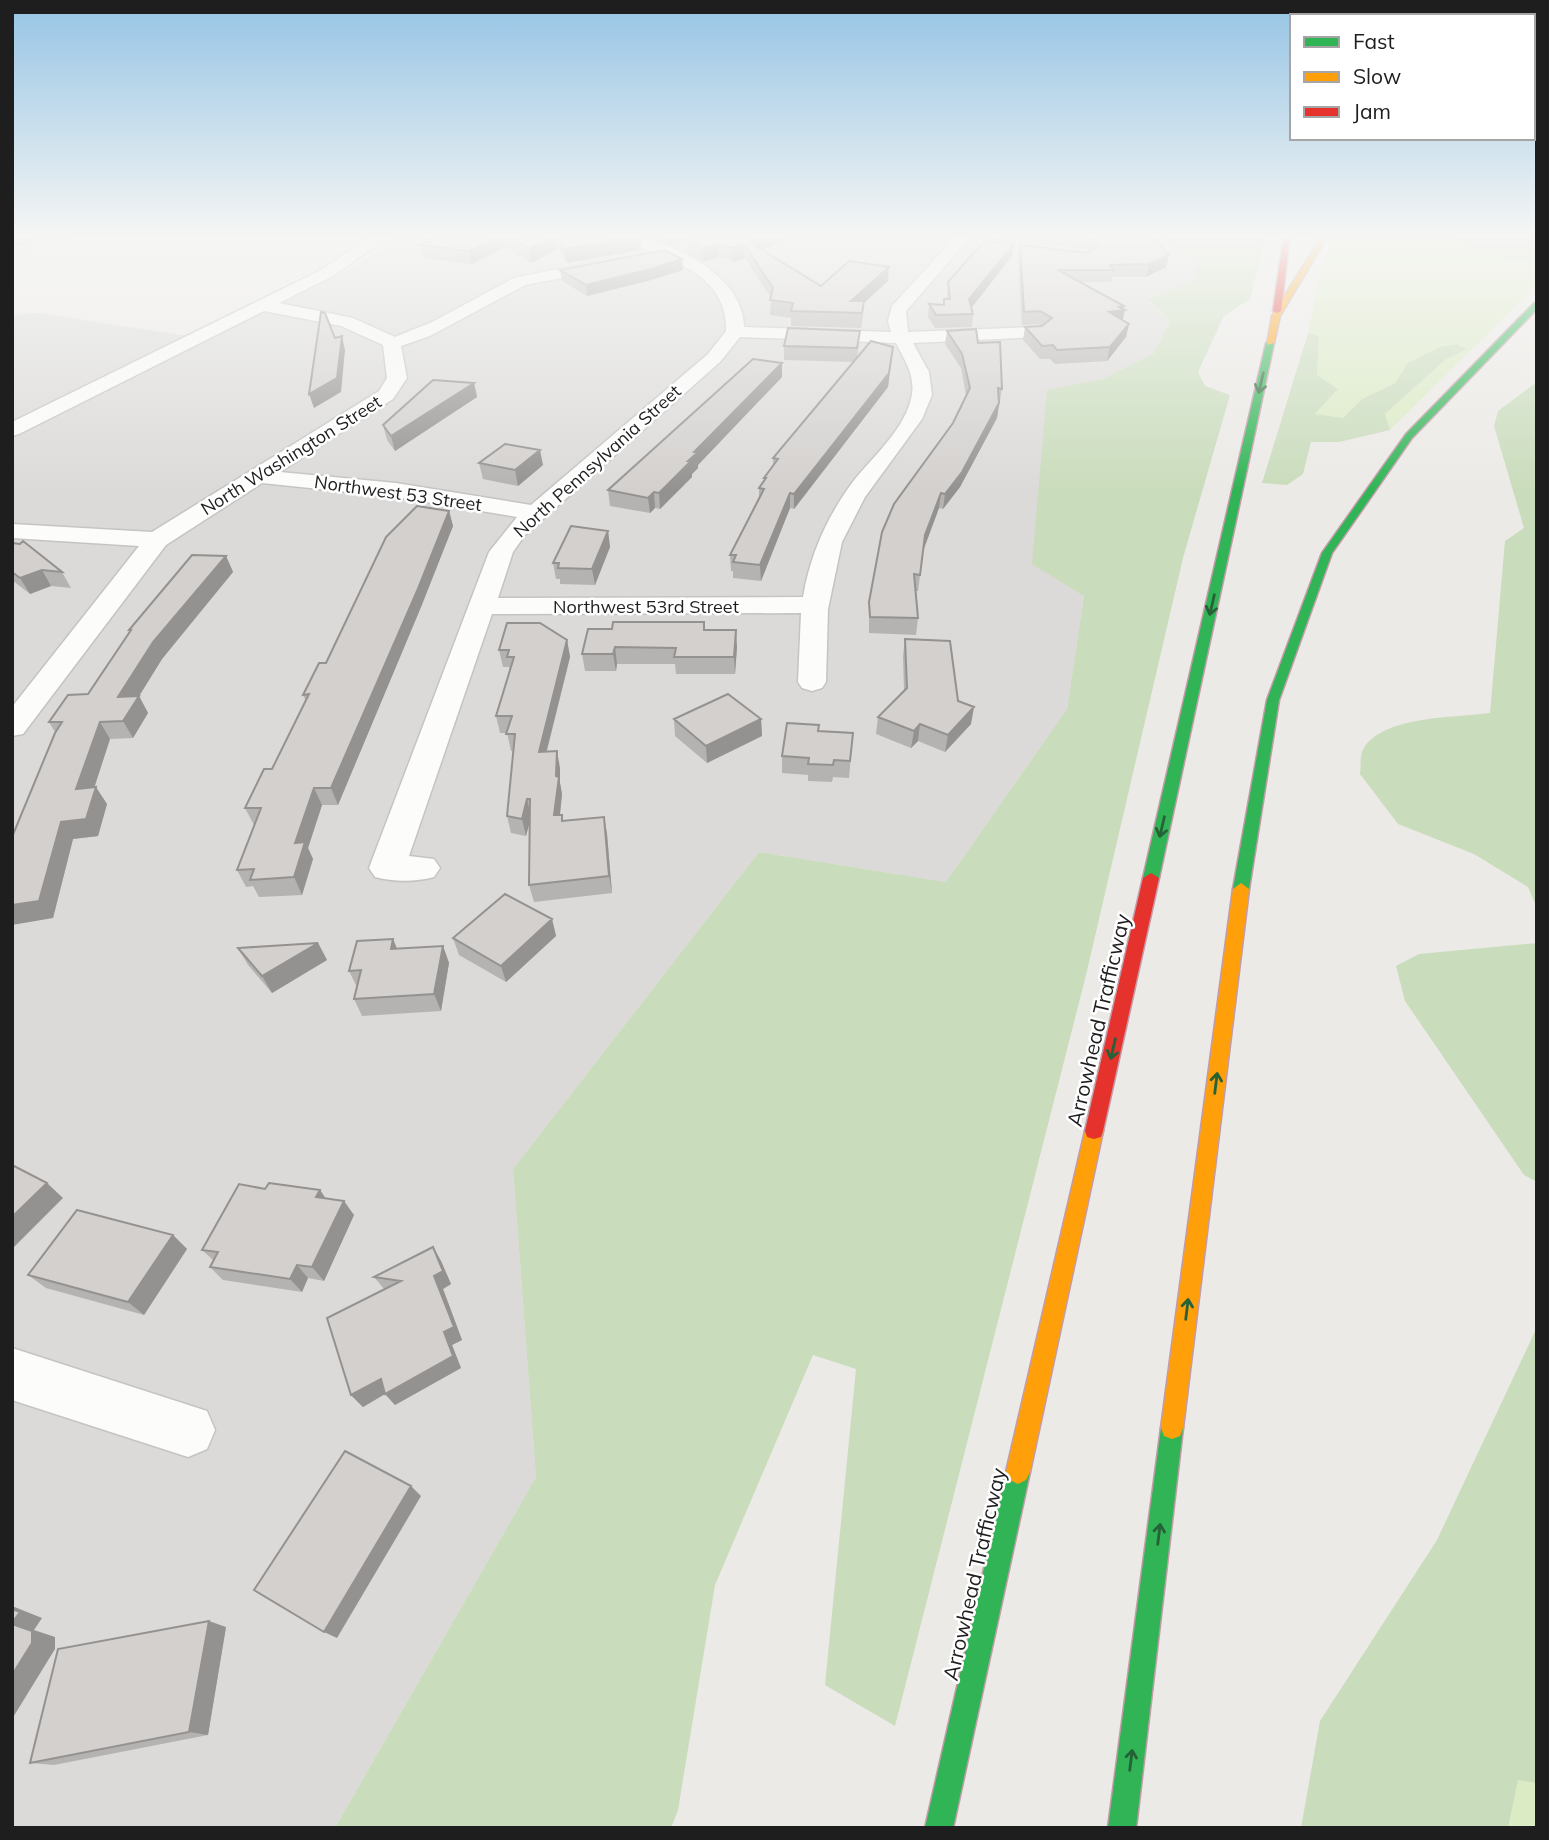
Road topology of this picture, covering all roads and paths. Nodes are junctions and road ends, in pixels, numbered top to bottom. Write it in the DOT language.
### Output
graph roads {
  1 [pos="231,320"];
  2 [pos="331,320"];
  3 [pos="449,320"];
  4 [pos="735,320"];
  5 [pos="897,320"];
  6 [pos="1275,320"];
  7 [pos="1522,320"];
  8 [pos="735,331"];
  9 [pos="1038,332"];
  10 [pos="902,338"];
  11 [pos="392,343"];
  12 [pos="12,430"];
  13 [pos="258,475"];
  14 [pos="538,513"];
  15 [pos="12,531"];
  16 [pos="157,540"];
  17 [pos="813,605"];
  18 [pos="480,606"];
  19 [pos="812,682"];
  20 [pos="12,727"];
  21 [pos="422,868"];
  22 [pos="12,1374"];
  23 [pos="188,1430"];
  24 [pos="939,1828"];
  25 [pos="1122,1828"];
  1 -- 12 [label="street"];
  2 -- 11 [label="street"];
  3 -- 11 [label="street"];
  4 -- 8 [label="street"];
  5 -- 10 [label="street"];
  6 -- 24 [label="highway, Arrowhead Trafficway, one-way"];
  25 -- 7 [label="highway, one-way"];
  8 -- 10 [label="street"];
  8 -- 14 [label="street, North Pennsylvania Street"];
  9 -- 10 [label="street"];
  10 -- 17 [label="street"];
  11 -- 13 [label="street, North Washington Street"];
  13 -- 14 [label="street, Northwest 53 Street"];
  13 -- 16 [label="street, North Washington Street"];
  14 -- 18 [label="street, North Pennsylvania Street"];
  15 -- 16 [label="street"];
  16 -- 20 [label="street, North Washington Street"];
  17 -- 18 [label="street, Northwest 53rd Street"];
  17 -- 19 [label="street"];
  18 -- 21 [label="street, North Pennsylvania Street"];
  22 -- 23 [label="street"];
}
